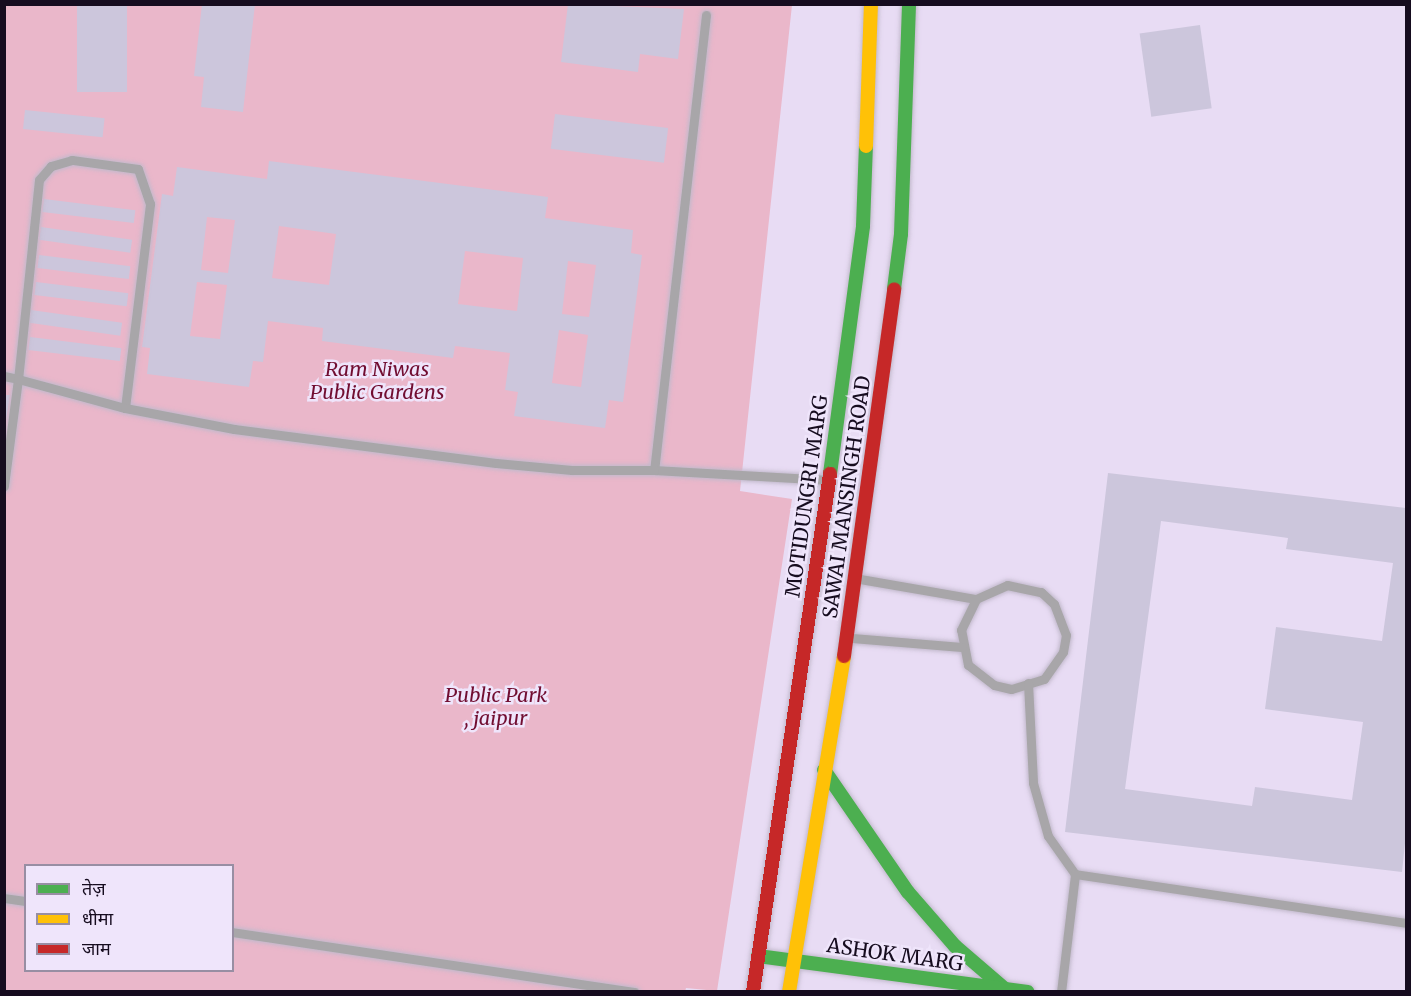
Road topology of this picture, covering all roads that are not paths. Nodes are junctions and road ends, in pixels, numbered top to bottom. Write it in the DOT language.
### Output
graph roads {
  1 [pos="871,4"];
  2 [pos="909,4"];
  3 [pos="706,15"];
  4 [pos="4,376"];
  5 [pos="18,379"];
  6 [pos="125,408"];
  7 [pos="654,470"];
  8 [pos="828,480"];
  9 [pos="4,486"];
  10 [pos="855,579"];
  11 [pos="976,599"];
  12 [pos="847,638"];
  13 [pos="962,647"];
  14 [pos="1028,683"];
  15 [pos="824,770"];
  16 [pos="1075,874"];
  17 [pos="4,898"];
  18 [pos="24,901"];
  19 [pos="1407,923"];
  20 [pos="234,932"];
  21 [pos="758,956"];
  22 [pos="794,960"];
  23 [pos="998,990"];
  24 [pos="635,992"];
  25 [pos="753,992"];
  26 [pos="789,992"];
  27 [pos="1028,992"];
  28 [pos="1061,992"];
  1 -- 8 [label="main road, MOTIDUNGRI MARG"];
  2 -- 10 [label="main road, SAWAI MANSINGH ROAD"];
  3 -- 7 [label="lane"];
  4 -- 5 [label="lane"];
  5 -- 6 [label="lane"];
  5 -- 6 [label="lane"];
  5 -- 9 [label="lane"];
  6 -- 7 [label="lane"];
  7 -- 8 [label="lane"];
  8 -- 21 [label="main road, MOTIDUNGRI MARG"];
  10 -- 11 [label="lane"];
  10 -- 12 [label="main road, SAWAI MANSINGH ROAD"];
  11 -- 13 [label="lane"];
  11 -- 14 [label="lane"];
  12 -- 13 [label="lane"];
  12 -- 15 [label="main road, SAWAI MANSINGH ROAD"];
  13 -- 14 [label="lane"];
  14 -- 16 [label="lane"];
  15 -- 22 [label="main road, SAWAI MANSINGH ROAD"];
  15 -- 23 [label="main road"];
  16 -- 19 [label="lane"];
  16 -- 28 [label="lane"];
  17 -- 18 [label="lane"];
  20 -- 24 [label="lane"];
  21 -- 22 [label="main road, ASHOK MARG"];
  21 -- 25 [label="main road, MOTIDUNGRI MARG"];
  22 -- 23 [label="main road, ASHOK MARG"];
  22 -- 26 [label="main road, SAWAI MANSINGH ROAD"];
  23 -- 27 [label="main road, ASHOK MARG"];
}
